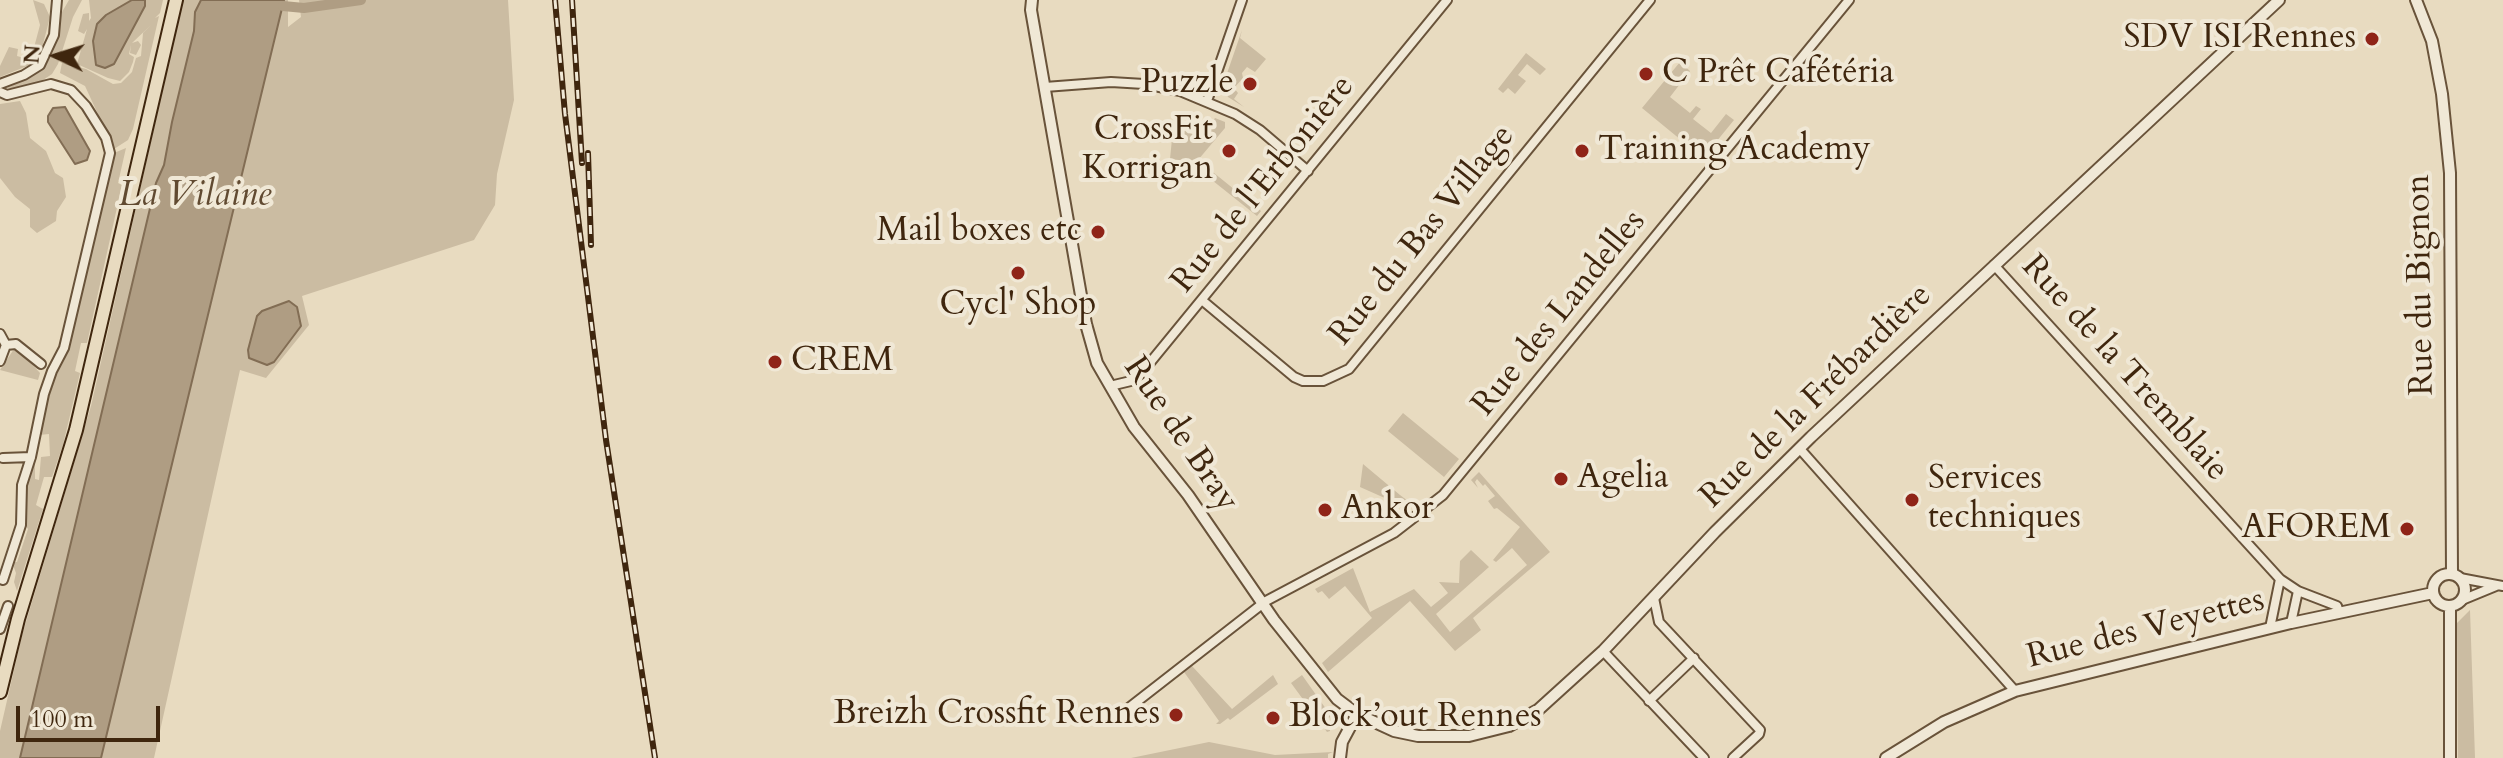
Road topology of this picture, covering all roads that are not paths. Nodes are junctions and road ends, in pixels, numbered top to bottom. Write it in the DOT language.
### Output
graph roads {
  1 [pos="57,0"];
  2 [pos="176,0"];
  3 [pos="1032,0"];
  4 [pos="1242,0"];
  5 [pos="1447,0"];
  6 [pos="1650,0"];
  7 [pos="1849,0"];
  8 [pos="2279,0"];
  9 [pos="2416,0"];
  10 [pos="0,84"];
  11 [pos="1045,87"];
  12 [pos="0,92"];
  13 [pos="1207,101"];
  14 [pos="1308,171"];
  15 [pos="1994,265"];
  16 [pos="1203,301"];
  17 [pos="0,334"];
  18 [pos="6,345"];
  19 [pos="0,361"];
  20 [pos="41,364"];
  21 [pos="1110,386"];
  22 [pos="1800,449"];
  23 [pos="31,457"];
  24 [pos="3,458"];
  25 [pos="2456,576"];
  26 [pos="2280,579"];
  27 [pos="3,580"];
  28 [pos="2500,586"];
  29 [pos="2298,591"];
  30 [pos="2433,593"];
  31 [pos="1654,598"];
  32 [pos="2462,600"];
  33 [pos="1262,604"];
  34 [pos="8,606"];
  35 [pos="2450,606"];
  36 [pos="2339,612"];
  37 [pos="2291,623"];
  38 [pos="2270,628"];
  39 [pos="0,629"];
  40 [pos="1603,651"];
  41 [pos="1694,658"];
  42 [pos="2015,691"];
  43 [pos="0,692"];
  44 [pos="1649,701"];
  45 [pos="1357,714"];
  46 [pos="1110,716"];
  47 [pos="1340,758"];
  48 [pos="1704,758"];
  49 [pos="1733,758"];
  50 [pos="1886,758"];
  51 [pos="2450,758"];
  1 -- 10 [label="street"];
  2 -- 43 [label="main road"];
  3 -- 11 [label="street, Rue de Bray"];
  4 -- 13 [label="street"];
  5 -- 14 [label="street, Rue de l'Erbonière"];
  6 -- 16 [label="street, Rue du Bas Village"];
  7 -- 33 [label="street, Rue des Landelles"];
  8 -- 15 [label="street, Rue de la Frébardière"];
  9 -- 25 [label="street, Rue du Bignon"];
  11 -- 13 [label="street"];
  11 -- 21 [label="street, Rue de Bray"];
  12 -- 23 [label="street"];
  13 -- 14 [label="street"];
  14 -- 16 [label="street, Rue de l'Erbonière"];
  15 -- 22 [label="street, Rue de la Frébardière"];
  15 -- 26 [label="street, Rue de la Tremblaie"];
  16 -- 21 [label="street, Rue de l'Erbonière"];
  17 -- 18 [label="street"];
  18 -- 19 [label="street"];
  18 -- 20 [label="street"];
  21 -- 33 [label="street, Rue de Bray"];
  22 -- 31 [label="street, Rue de la Frébardière"];
  22 -- 42 [label="street"];
  23 -- 24 [label="street"];
  23 -- 27 [label="street"];
  25 -- 28 [label="street"];
  25 -- 30 [label="street"];
  25 -- 32 [label="street"];
  26 -- 29 [label="street, Rue de la Tremblaie"];
  26 -- 38 [label="street"];
  28 -- 32 [label="street"];
  29 -- 36 [label="street, Rue de la Tremblaie"];
  29 -- 37 [label="street"];
  30 -- 35 [label="street"];
  30 -- 36 [label="street, Rue des Veyettes"];
  31 -- 40 [label="street, Rue de la Frébardière"];
  31 -- 41 [label="street"];
  32 -- 35 [label="street"];
  33 -- 45 [label="street, Rue de Bray"];
  33 -- 46 [label="street, Rue des Landelles"];
  34 -- 39 [label="street"];
  35 -- 51 [label="street"];
  36 -- 37 [label="street, Rue des Veyettes"];
  37 -- 38 [label="street, Rue des Veyettes"];
  38 -- 42 [label="street, Rue des Veyettes"];
  40 -- 44 [label="street"];
  40 -- 45 [label="street, Rue de la Frébardière"];
  41 -- 44 [label="street"];
  41 -- 49 [label="street"];
  42 -- 50 [label="street, Rue des Veyettes"];
  44 -- 48 [label="street"];
  45 -- 47 [label="street"];
}
